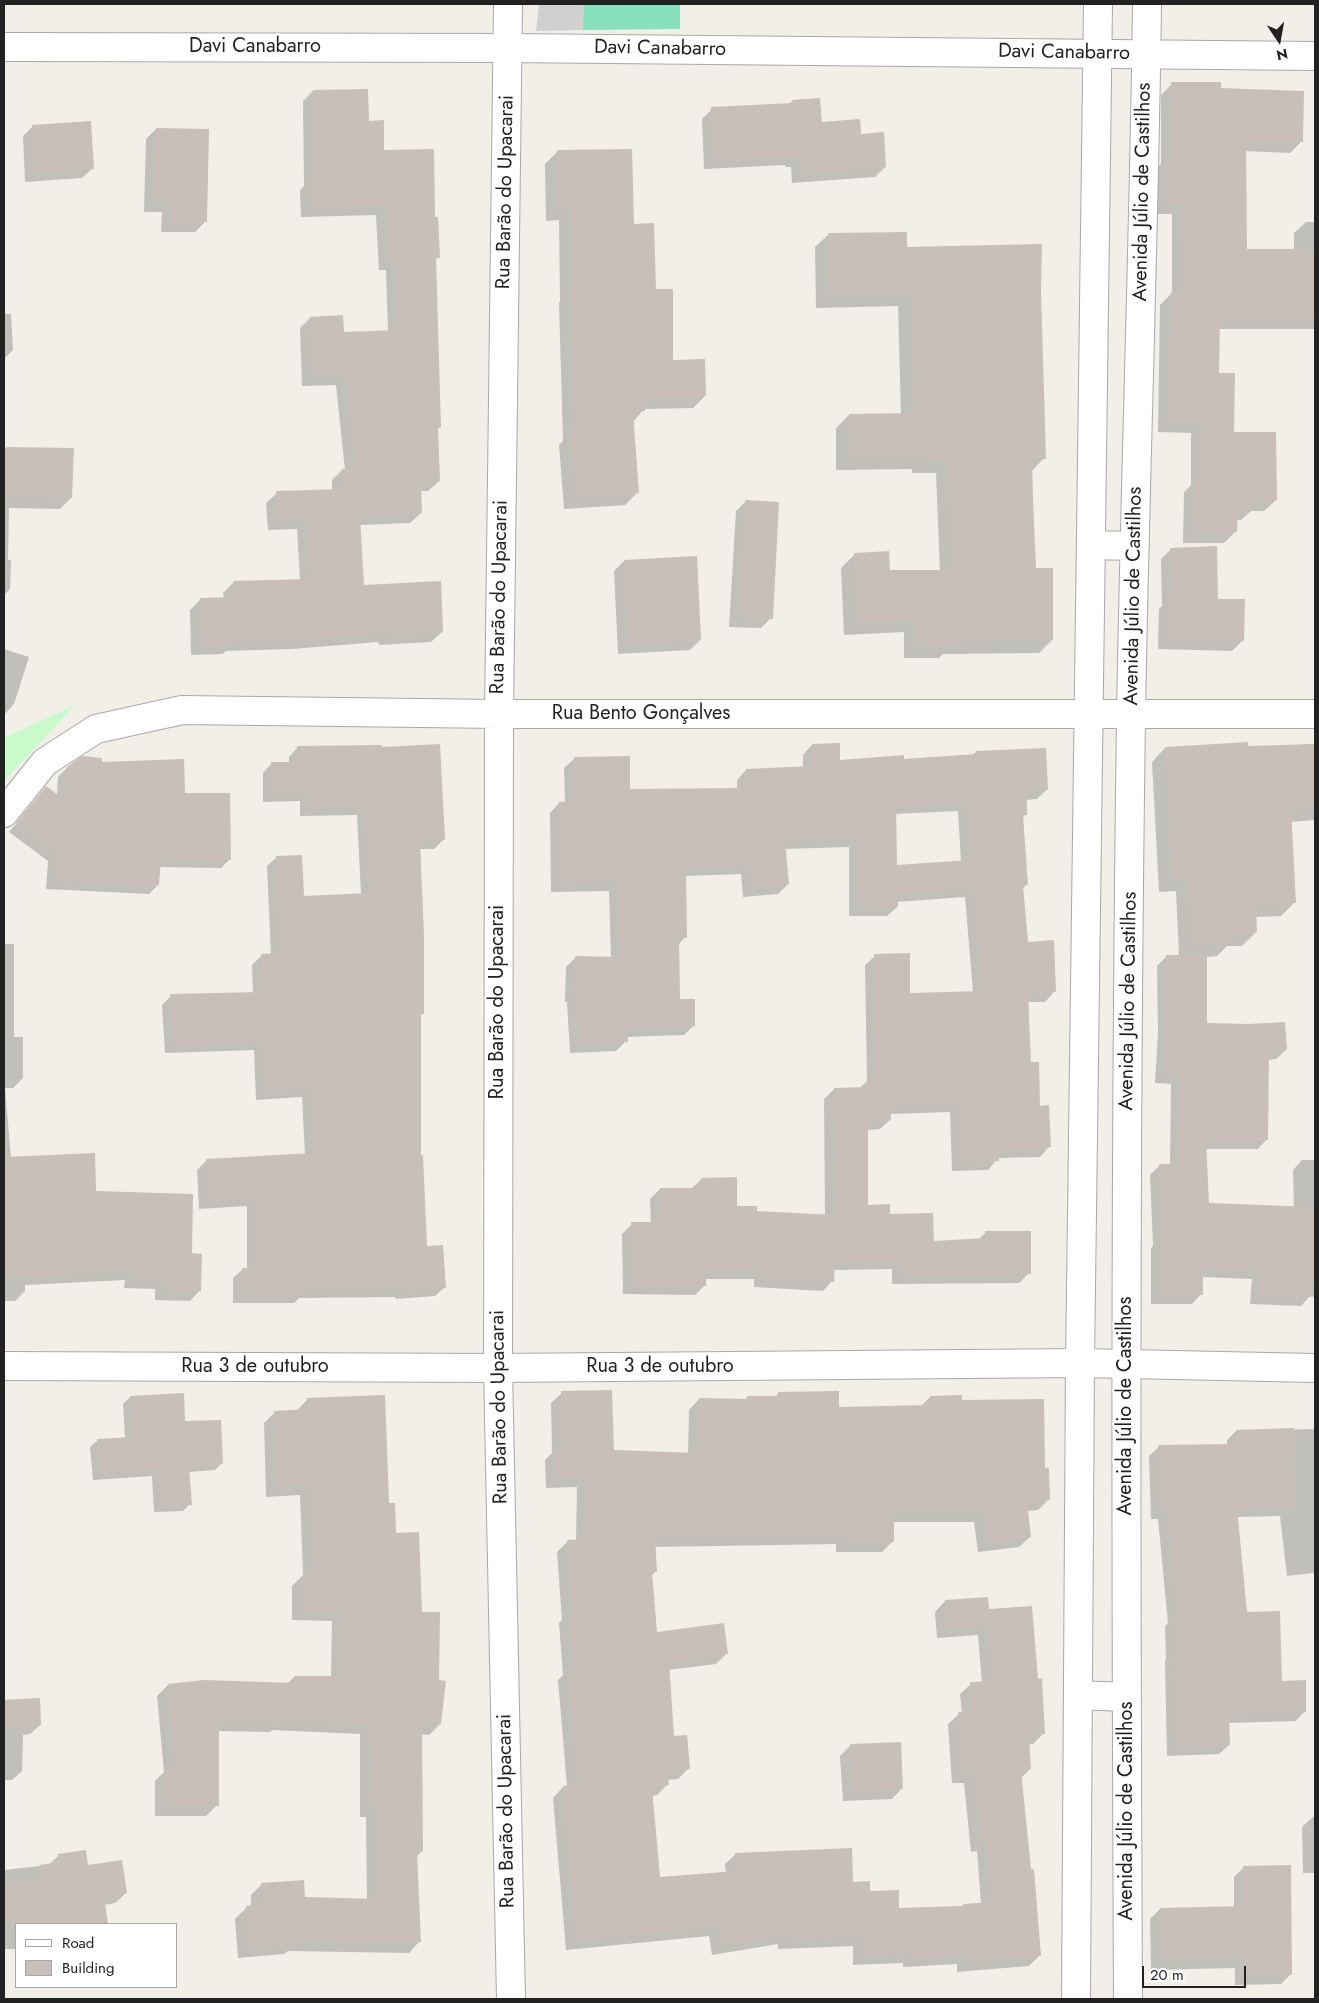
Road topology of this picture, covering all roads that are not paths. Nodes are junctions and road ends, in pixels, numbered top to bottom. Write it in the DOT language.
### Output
graph roads {
  1 [pos="508,4"];
  2 [pos="1098,4"];
  3 [pos="1147,4"];
  4 [pos="4,46"];
  5 [pos="508,48"];
  6 [pos="1097,52"];
  7 [pos="1147,54"];
  8 [pos="1315,56"];
  9 [pos="1091,544"];
  10 [pos="1135,546"];
  11 [pos="499,714"];
  12 [pos="1089,714"];
  13 [pos="1315,714"];
  14 [pos="1132,715"];
  15 [pos="4,813"];
  16 [pos="1086,893"];
  17 [pos="1130,894"];
  18 [pos="1083,1165"];
  19 [pos="1127,1165"];
  20 [pos="1080,1363"];
  21 [pos="4,1366"];
  22 [pos="1125,1366"];
  23 [pos="498,1368"];
  24 [pos="1315,1368"];
  25 [pos="1078,1695"];
  26 [pos="1126,1697"];
  27 [pos="511,1999"];
  28 [pos="1076,1999"];
  29 [pos="1128,1999"];
  1 -- 5 [label="street, Rua Barão do Upacarai"];
  2 -- 6 [label="street"];
  3 -- 7 [label="street, Avenida Júlio de Castilhos"];
  4 -- 5 [label="street, Davi Canabarro"];
  5 -- 6 [label="street, Davi Canabarro"];
  5 -- 11 [label="street, Rua Barão do Upacarai"];
  6 -- 7 [label="street, Davi Canabarro"];
  6 -- 9 [label="street"];
  7 -- 8 [label="street, Davi Canabarro"];
  7 -- 10 [label="street, Avenida Júlio de Castilhos"];
  9 -- 10 [label="street"];
  9 -- 12 [label="street"];
  10 -- 14 [label="street, Avenida Júlio de Castilhos"];
  11 -- 12 [label="street, Rua Bento Gonçalves"];
  11 -- 15 [label="street, Rua Bento Gonçalves"];
  11 -- 23 [label="street, Rua Barão do Upacarai"];
  12 -- 14 [label="street, Rua Bento Gonçalves"];
  12 -- 16 [label="street"];
  13 -- 14 [label="street, Rua Bento Gonçalves"];
  14 -- 17 [label="street, Avenida Júlio de Castilhos"];
  16 -- 17 [label="street"];
  16 -- 18 [label="street"];
  17 -- 19 [label="street, Avenida Júlio de Castilhos"];
  18 -- 19 [label="street"];
  18 -- 20 [label="street"];
  19 -- 22 [label="street, Avenida Júlio de Castilhos"];
  20 -- 22 [label="street, Rua 3 de outubro"];
  20 -- 23 [label="street, Rua 3 de outubro"];
  20 -- 25 [label="street"];
  21 -- 23 [label="street, Rua 3 de outubro"];
  22 -- 24 [label="street, Rua 3 de outubro"];
  22 -- 26 [label="street, Avenida Júlio de Castilhos"];
  23 -- 27 [label="street, Rua Barão do Upacarai"];
  25 -- 26 [label="street"];
  25 -- 28 [label="street"];
  26 -- 29 [label="street, Avenida Júlio de Castilhos"];
}
